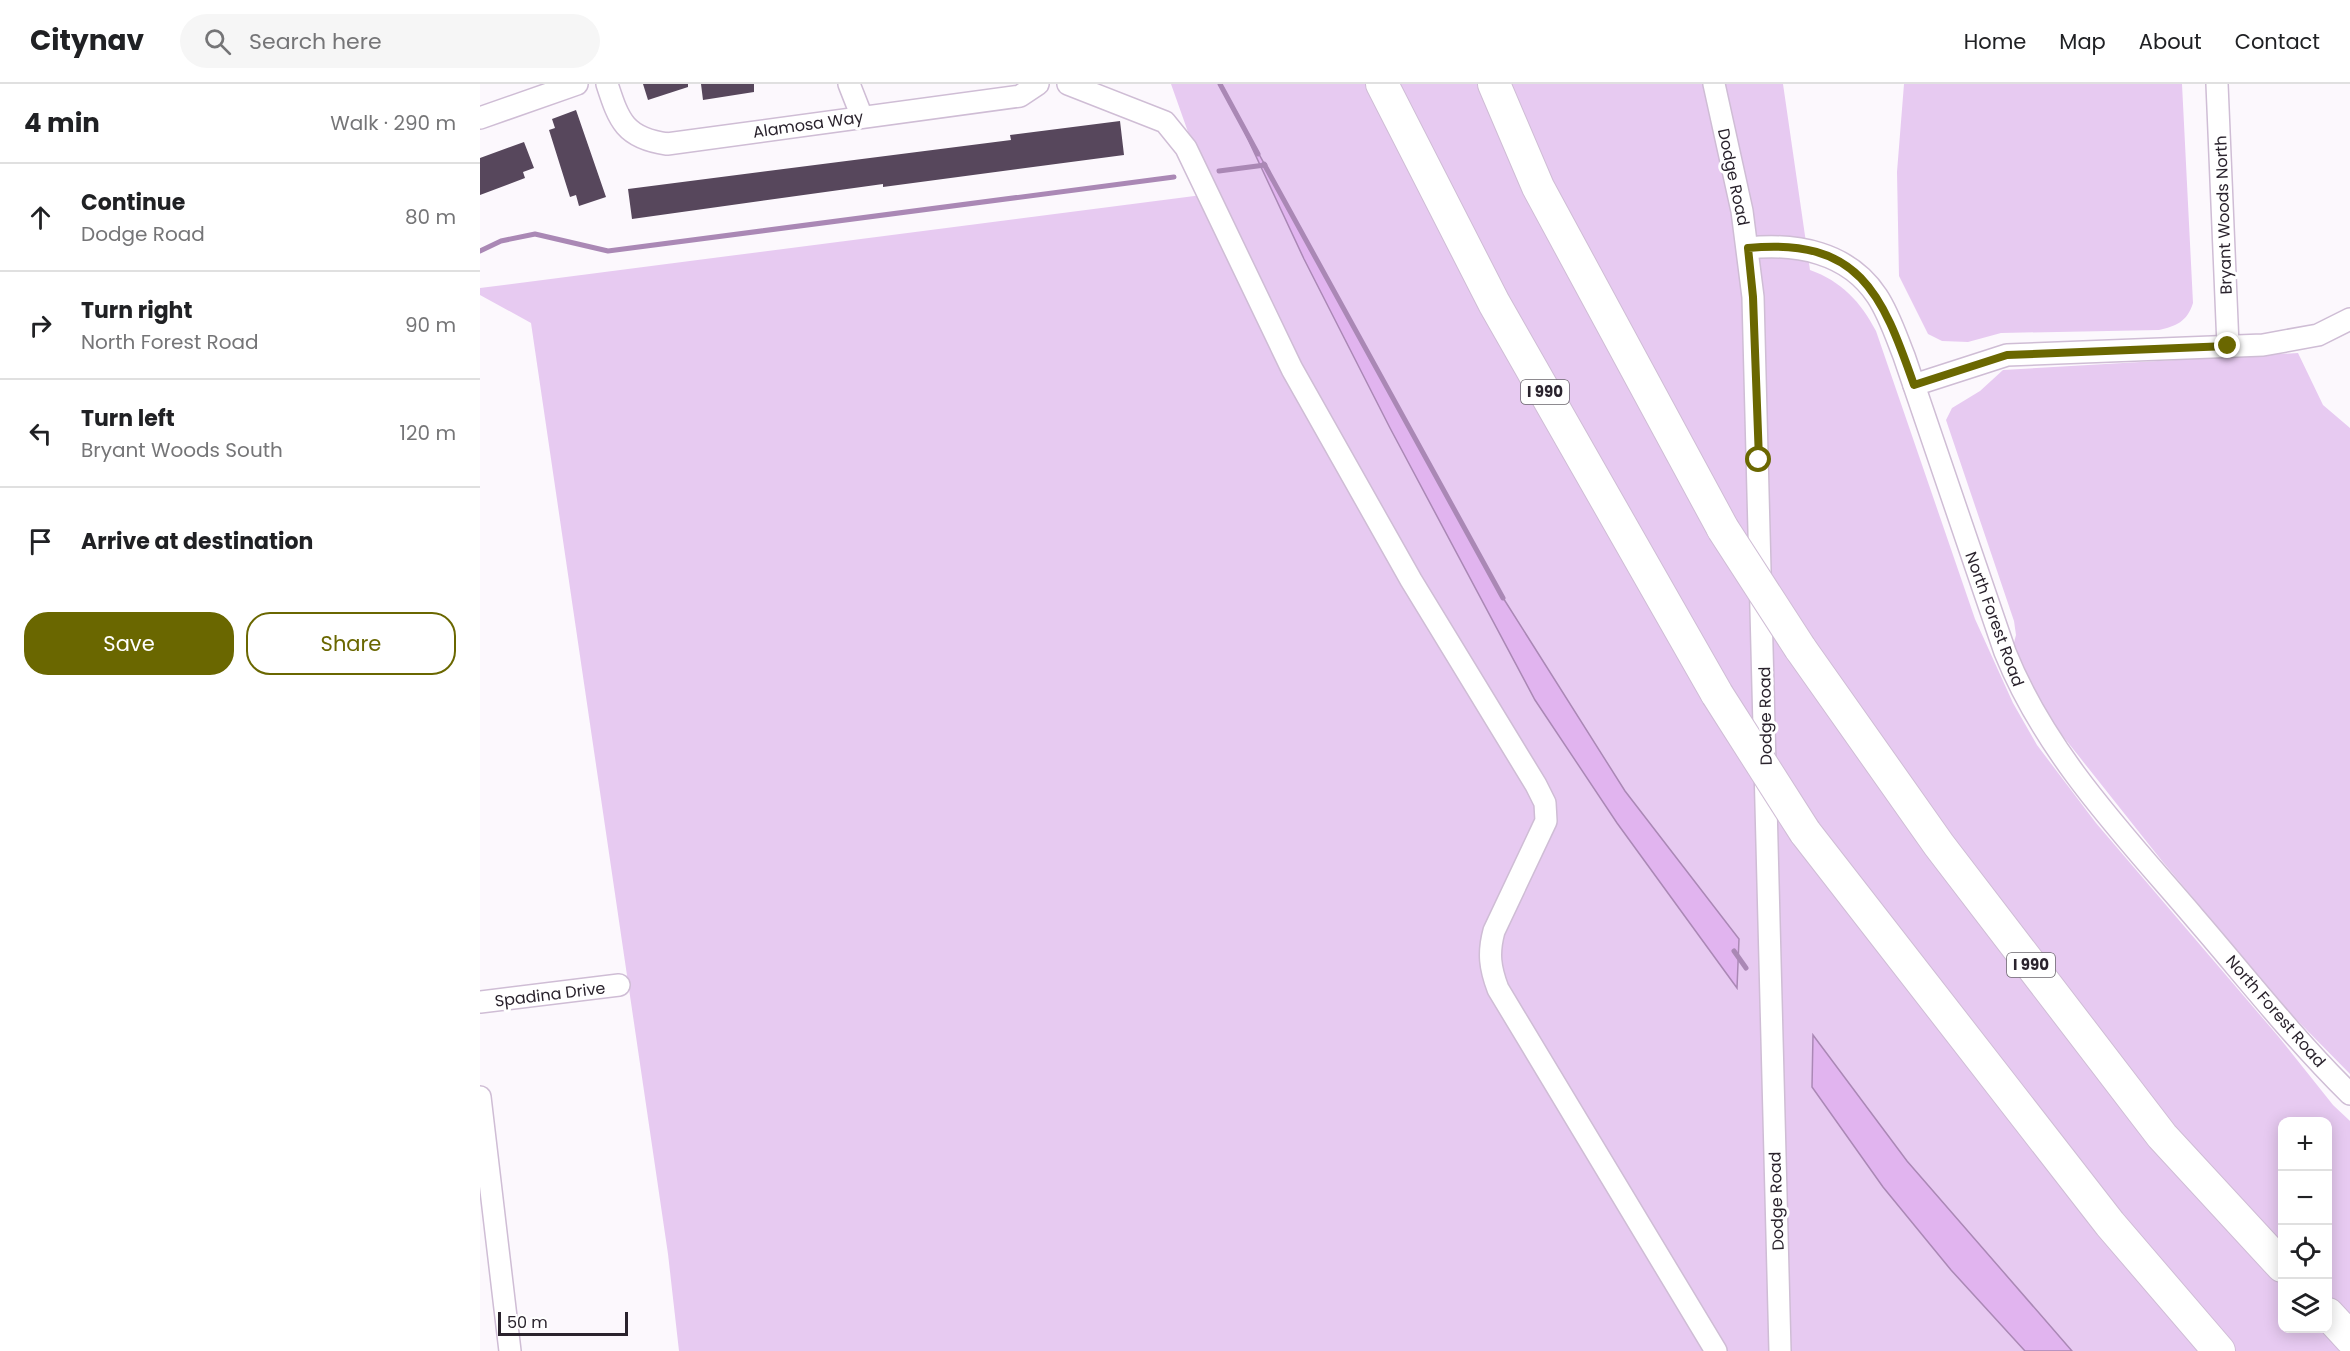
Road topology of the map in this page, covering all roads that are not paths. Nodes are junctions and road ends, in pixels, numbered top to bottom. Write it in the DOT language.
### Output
graph roads {
  1 [pos="577,84"];
  2 [pos="607,84"];
  3 [pos="849,84"];
  4 [pos="1038,84"];
  5 [pos="1068,84"];
  6 [pos="1382,84"];
  7 [pos="1494,84"];
  8 [pos="1714,84"];
  9 [pos="2217,84"];
  10 [pos="862,117"];
  11 [pos="480,118"];
  12 [pos="1748,248"];
  13 [pos="2350,319"];
  14 [pos="2228,346"];
  15 [pos="1914,385"];
  16 [pos="619,985"];
  17 [pos="480,1002"];
  18 [pos="2350,1094"];
  19 [pos="480,1097"];
  20 [pos="2278,1261"];
  21 [pos="2332,1318"];
  22 [pos="2350,1338"];
  23 [pos="510,1351"];
  24 [pos="1716,1351"];
  25 [pos="1780,1351"];
  26 [pos="2219,1351"];
  1 -- 11 [label="street"];
  2 -- 10 [label="street, Alamosa Way"];
  3 -- 10 [label="street"];
  4 -- 10 [label="street, Alamosa Way"];
  5 -- 24 [label="street"];
  6 -- 26 [label="highway, I 990, bridge"];
  7 -- 20 [label="highway, I 990, bridge"];
  8 -- 12 [label="street, Dodge Road"];
  9 -- 14 [label="street, Bryant Woods North"];
  12 -- 15 [label="street, North Forest Road"];
  12 -- 25 [label="street, Dodge Road"];
  13 -- 14 [label="street"];
  14 -- 15 [label="street"];
  15 -- 18 [label="street, North Forest Road"];
  16 -- 17 [label="street, Spadina Drive"];
  19 -- 23 [label="street"];
  21 -- 22 [label="highway"];
}
